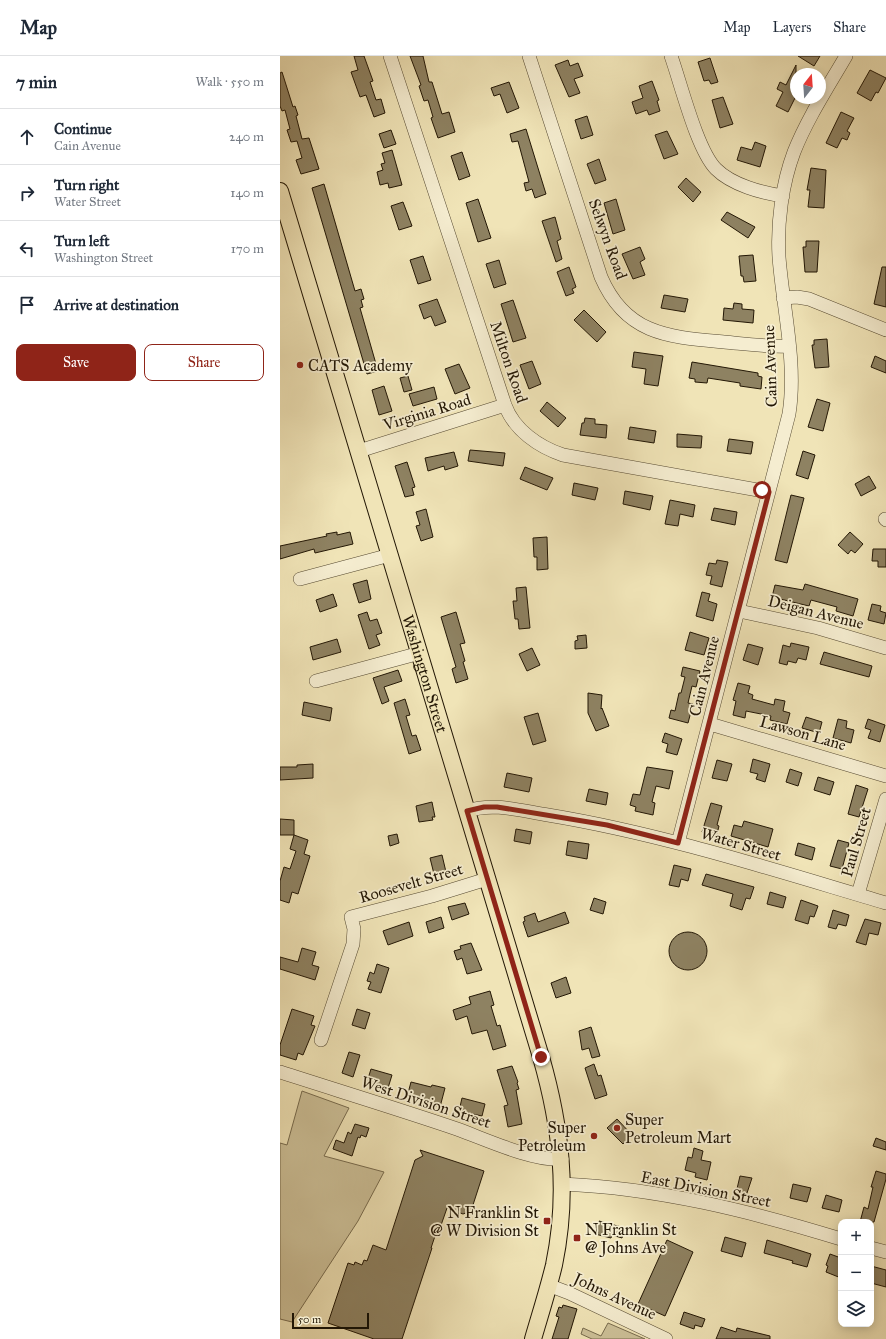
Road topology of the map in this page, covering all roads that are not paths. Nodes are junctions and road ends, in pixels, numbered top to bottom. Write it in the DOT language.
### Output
graph roads {
  1 [pos="390,56"];
  2 [pos="529,56"];
  3 [pos="671,56"];
  4 [pos="846,56"];
  5 [pos="280,191"];
  6 [pos="783,196"];
  7 [pos="783,298"];
  8 [pos="886,330"];
  9 [pos="788,346"];
  10 [pos="505,406"];
  11 [pos="359,451"];
  12 [pos="769,492"];
  13 [pos="390,555"];
  14 [pos="300,579"];
  15 [pos="738,610"];
  16 [pos="886,648"];
  17 [pos="420,653"];
  18 [pos="316,681"];
  19 [pos="710,724"];
  20 [pos="886,776"];
  21 [pos="886,799"];
  22 [pos="467,811"];
  23 [pos="678,843"];
  24 [pos="487,879"];
  25 [pos="858,894"];
  26 [pos="886,903"];
  27 [pos="321,1040"];
  28 [pos="280,1072"];
  29 [pos="562,1159"];
  30 [pos="562,1184"];
  31 [pos="838,1238"];
  32 [pos="874,1249"];
  33 [pos="886,1252"];
  34 [pos="548,1285"];
  35 [pos="533,1339"];
  36 [pos="666,1339"];
  1 -- 10 [label="street, Milton Road"];
  2 -- 9 [label="street, Selwyn Road"];
  3 -- 6 [label="street"];
  4 -- 6 [label="street, Cain Avenue"];
  5 -- 11 [label="main road, Washington Street"];
  6 -- 7 [label="street, Cain Avenue"];
  7 -- 8 [label="street"];
  7 -- 9 [label="street, Cain Avenue"];
  9 -- 12 [label="street, Cain Avenue"];
  10 -- 11 [label="street, Virginia Road"];
  10 -- 12 [label="street, Milton Road"];
  11 -- 13 [label="main road, Washington Street"];
  12 -- 15 [label="street, Cain Avenue"];
  13 -- 14 [label="street"];
  13 -- 17 [label="main road, Washington Street"];
  15 -- 16 [label="street, Deigan Avenue"];
  15 -- 19 [label="street, Cain Avenue"];
  17 -- 18 [label="street"];
  17 -- 22 [label="main road, Washington Street"];
  19 -- 20 [label="street, Lawson Lane"];
  19 -- 23 [label="street, Cain Avenue"];
  21 -- 25 [label="street, Paul Street"];
  22 -- 23 [label="street, Water Street"];
  22 -- 24 [label="main road, Washington Street"];
  23 -- 25 [label="street, Water Street"];
  24 -- 27 [label="street, Roosevelt Street"];
  24 -- 29 [label="main road, Washington Street"];
  25 -- 26 [label="street, Water Street"];
  28 -- 29 [label="street, West Division Street"];
  29 -- 30 [label="main road, Washington Street"];
  30 -- 31 [label="street, East Division Street"];
  30 -- 34 [label="main road, Washington Street"];
  32 -- 33 [label="street"];
  34 -- 35 [label="main road, Washington Street"];
  34 -- 36 [label="street, Johns Avenue"];
}
